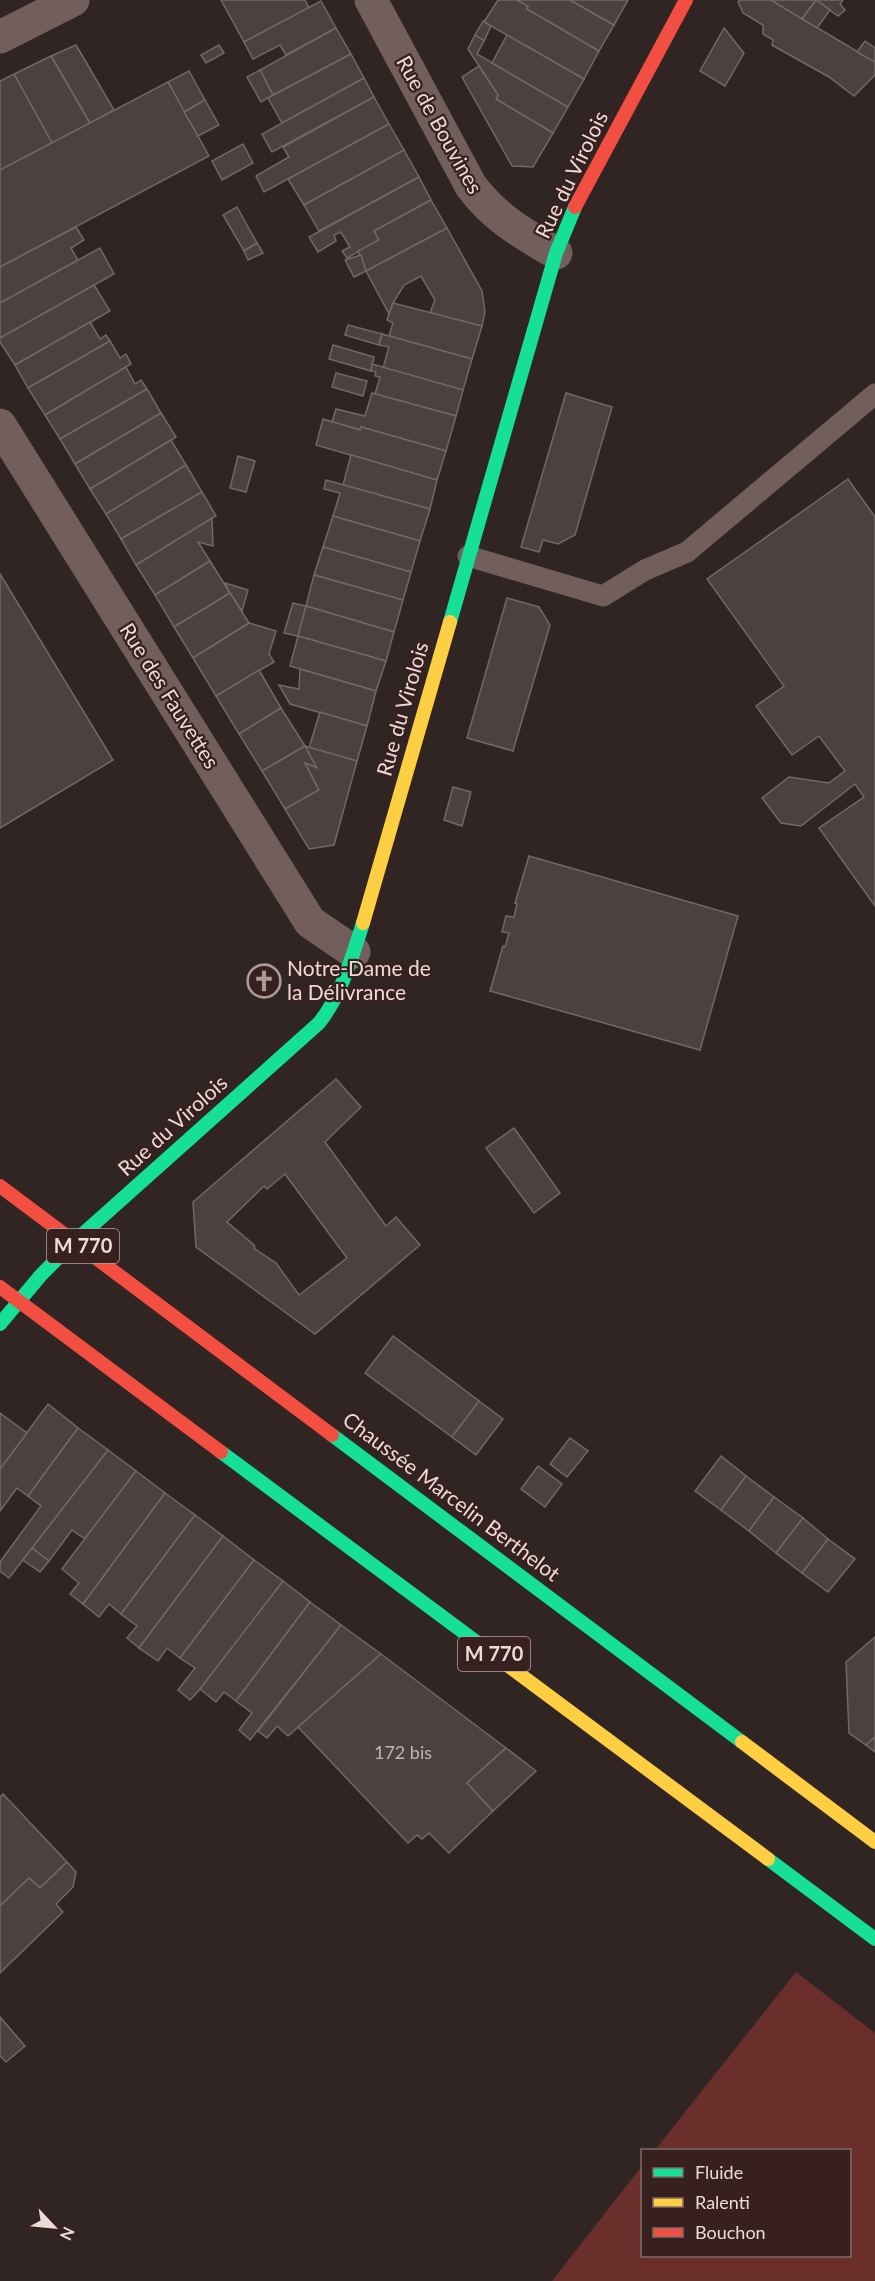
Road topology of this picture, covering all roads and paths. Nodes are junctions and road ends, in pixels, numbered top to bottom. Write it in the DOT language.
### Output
graph roads {
  1 [pos="73,0"];
  2 [pos="371,0"];
  3 [pos="687,0"];
  4 [pos="0,37"];
  5 [pos="556,253"];
  6 [pos="875,394"];
  7 [pos="0,425"];
  8 [pos="468,556"];
  9 [pos="354,952"];
  10 [pos="0,1186"];
  11 [pos="75,1240"];
  12 [pos="0,1287"];
  13 [pos="18,1300"];
  14 [pos="0,1324"];
  15 [pos="875,1842"];
  16 [pos="875,1939"];
  1 -- 4 [label="street"];
  2 -- 5 [label="street, Rue de Bouvines"];
  3 -- 5 [label="main road, Rue du Virolois"];
  5 -- 8 [label="main road, Rue du Virolois"];
  6 -- 8 [label="lane"];
  7 -- 9 [label="street, Rue des Fauvettes"];
  8 -- 9 [label="main road, Rue du Virolois"];
  9 -- 11 [label="main road, Rue du Virolois"];
  10 -- 11 [label="main road, Chaussée Marcelin Berthelot / M 770"];
  11 -- 13 [label="main road, Rue du Virolois"];
  11 -- 15 [label="main road, Chaussée Marcelin Berthelot / M 770"];
  12 -- 13 [label="main road, M 770"];
  13 -- 14 [label="main road, Rue du Virolois"];
  13 -- 16 [label="main road, M 770"];
}
